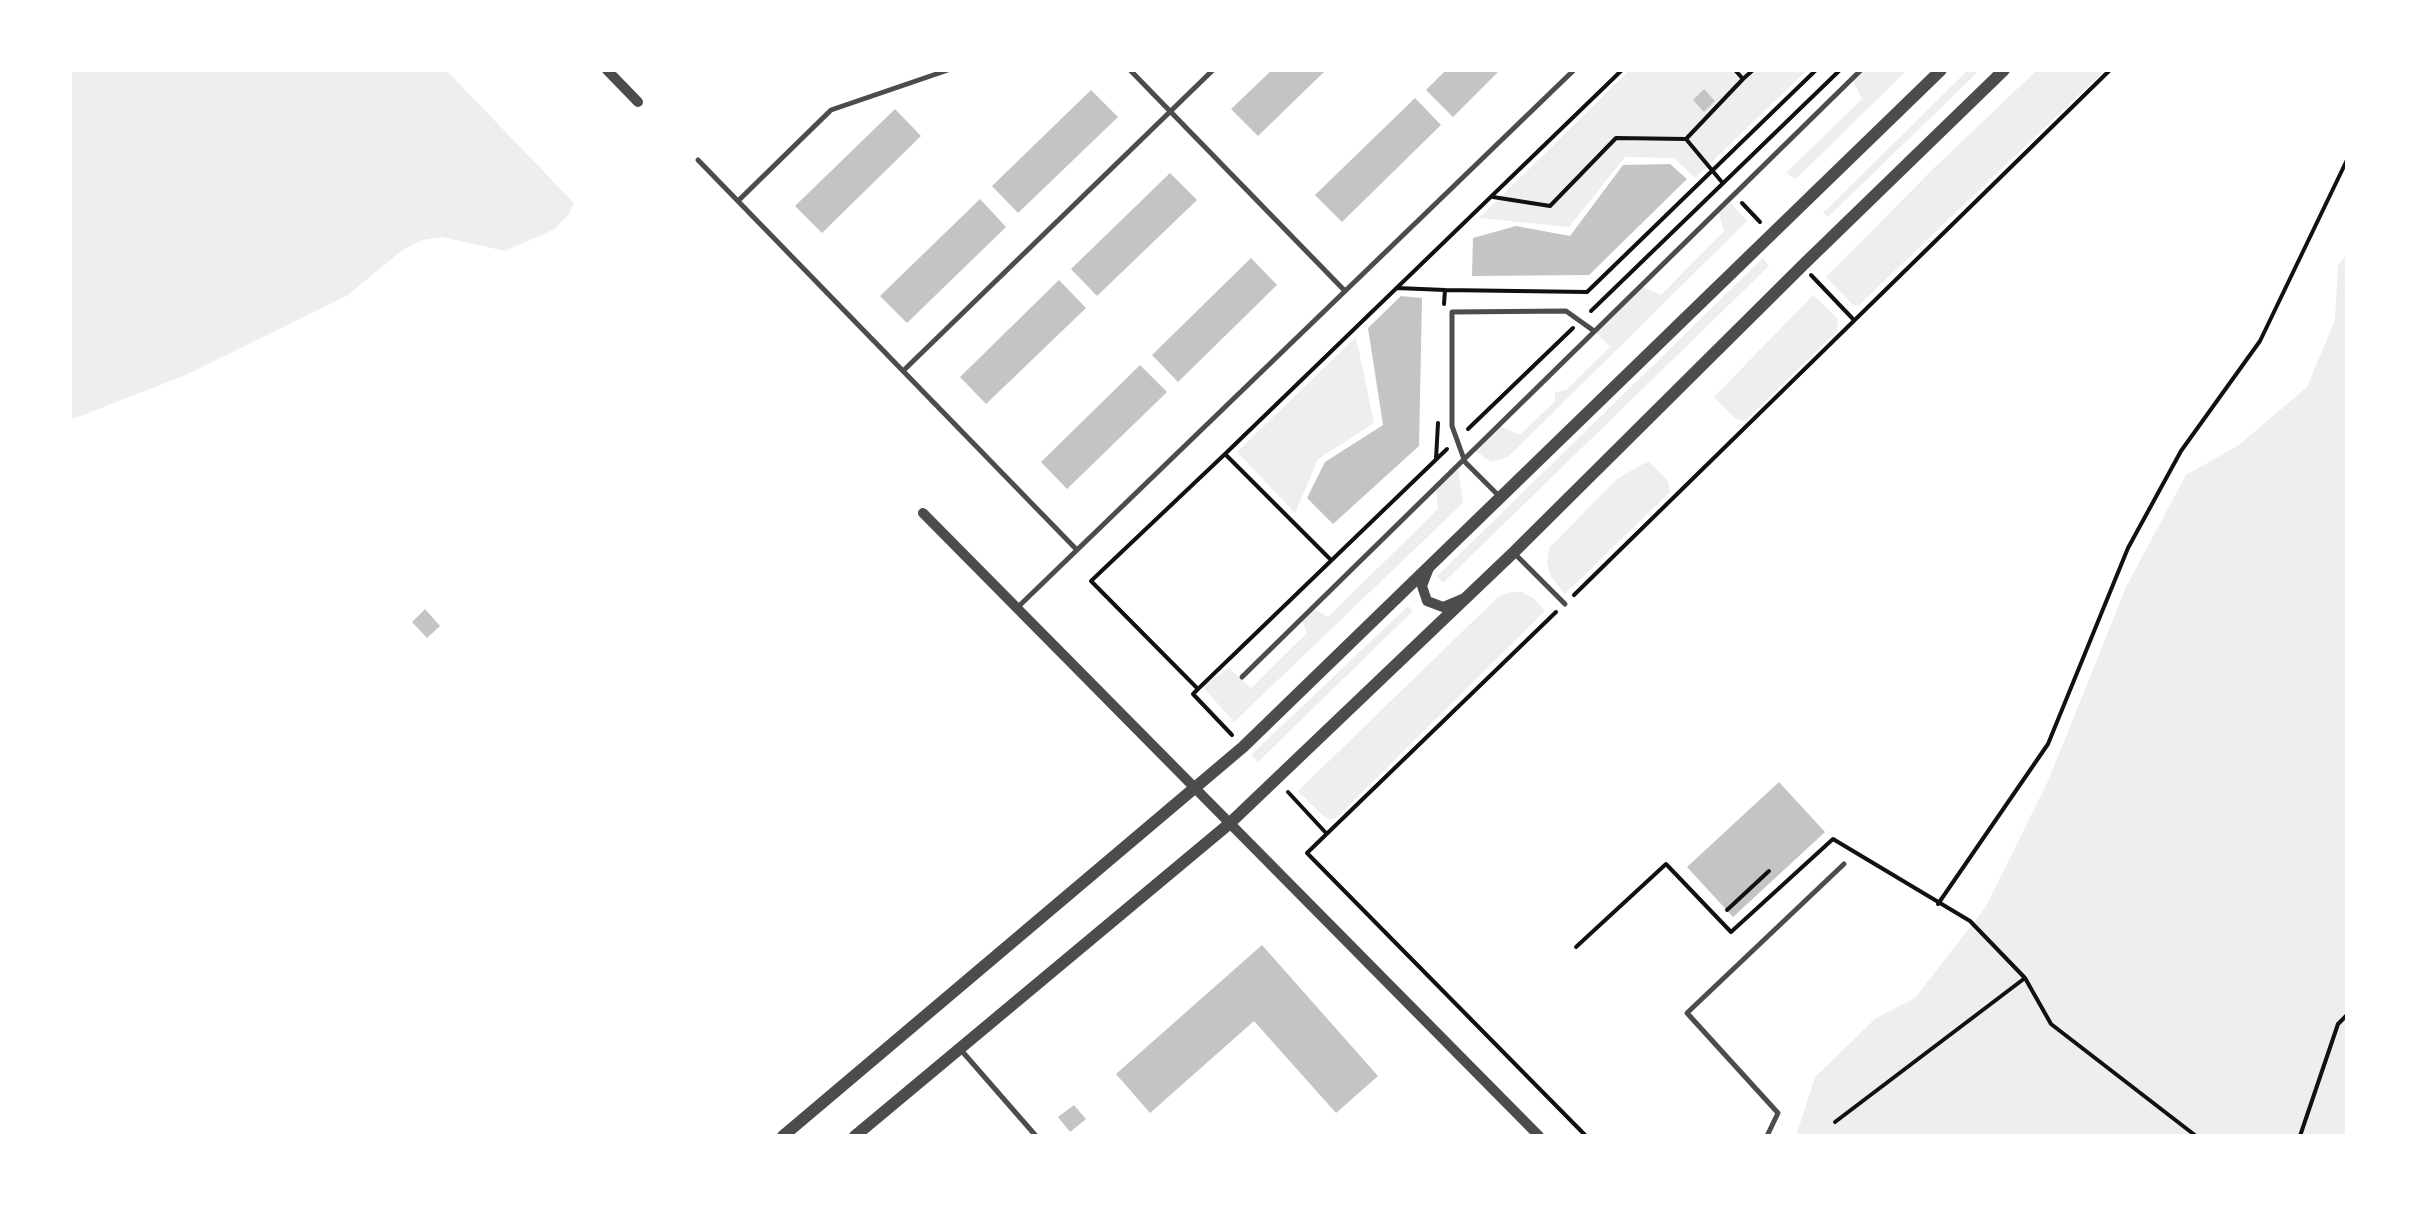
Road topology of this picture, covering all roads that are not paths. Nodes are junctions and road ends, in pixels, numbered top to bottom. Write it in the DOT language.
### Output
graph roads {
  1 [pos="607,70"];
  2 [pos="948,70"];
  3 [pos="1130,70"];
  4 [pos="1213,70"];
  5 [pos="1574,70"];
  6 [pos="1861,70"];
  7 [pos="1941,70"];
  8 [pos="2004,70"];
  9 [pos="638,102"];
  10 [pos="1170,112"];
  11 [pos="698,160"];
  12 [pos="738,201"];
  13 [pos="1345,292"];
  14 [pos="1595,331"];
  15 [pos="903,371"];
  16 [pos="1465,462"];
  17 [pos="1502,498"];
  18 [pos="923,513"];
  19 [pos="1076,550"];
  20 [pos="1514,552"];
  21 [pos="1430,567"];
  22 [pos="1462,599"];
  23 [pos="1564,604"];
  24 [pos="1016,608"];
  25 [pos="1242,678"];
  26 [pos="1196,790"];
  27 [pos="1229,824"];
  28 [pos="1844,864"];
  29 [pos="960,1050"];
  30 [pos="783,1136"];
  31 [pos="855,1136"];
  32 [pos="1036,1136"];
  33 [pos="1539,1136"];
  34 [pos="1766,1136"];
  1 -- 9 [label="street"];
  2 -- 12 [label="lane"];
  3 -- 10 [label="lane"];
  4 -- 10 [label="lane"];
  5 -- 13 [label="lane"];
  6 -- 14 [label="lane"];
  7 -- 17 [label="street"];
  8 -- 20 [label="street"];
  10 -- 13 [label="lane"];
  10 -- 15 [label="lane"];
  11 -- 12 [label="lane"];
  12 -- 15 [label="lane"];
  13 -- 19 [label="lane"];
  14 -- 16 [label="lane"];
  14 -- 16 [label="lane"];
  15 -- 19 [label="lane"];
  16 -- 17 [label="lane"];
  16 -- 25 [label="lane"];
  17 -- 21 [label="street"];
  18 -- 24 [label="street"];
  19 -- 24 [label="lane"];
  20 -- 22 [label="street"];
  20 -- 23 [label="lane"];
  21 -- 22 [label="street"];
  21 -- 26 [label="street"];
  22 -- 27 [label="street"];
  24 -- 26 [label="street"];
  26 -- 27 [label="street"];
  26 -- 30 [label="street"];
  27 -- 29 [label="street"];
  27 -- 33 [label="street"];
  28 -- 34 [label="lane"];
  29 -- 31 [label="street"];
  29 -- 32 [label="lane"];
}
